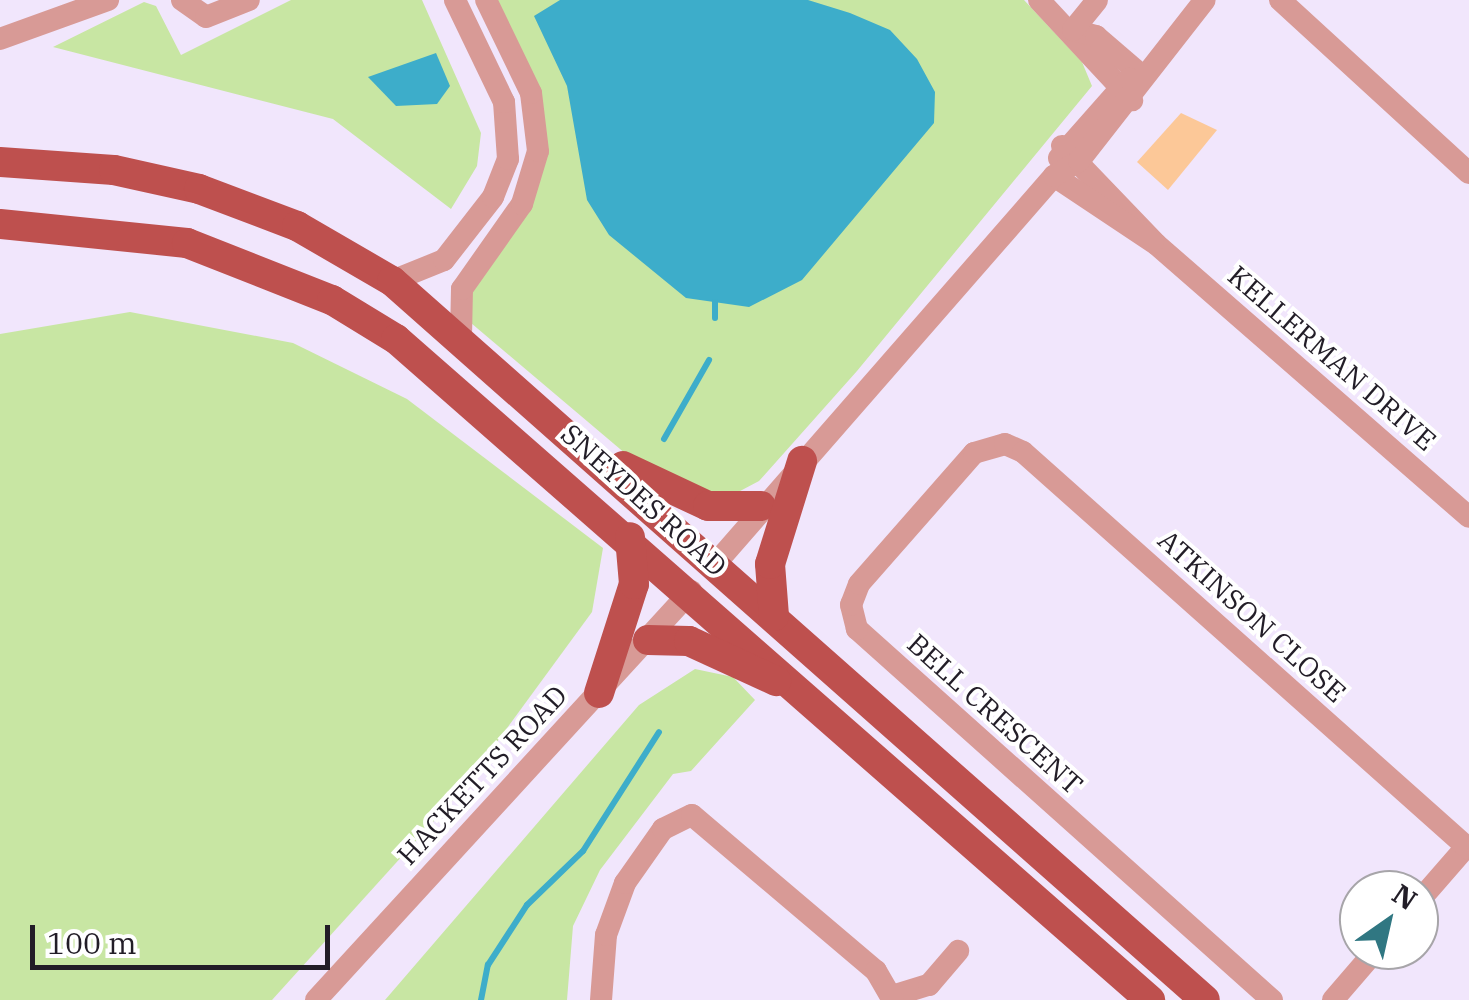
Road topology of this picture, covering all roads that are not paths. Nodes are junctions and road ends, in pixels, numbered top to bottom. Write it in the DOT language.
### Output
graph roads {
  1 [pos="108,0"];
  2 [pos="182,0"];
  3 [pos="249,0"];
  4 [pos="455,0"];
  5 [pos="486,0"];
  6 [pos="1039,0"];
  7 [pos="1097,0"];
  8 [pos="1205,0"];
  9 [pos="1280,0"];
  10 [pos="1072,30"];
  11 [pos="0,39"];
  12 [pos="1140,74"];
  13 [pos="1124,92"];
  14 [pos="1070,154"];
  15 [pos="0,162"];
  16 [pos="1469,174"];
  17 [pos="1054,176"];
  18 [pos="0,224"];
  19 [pos="1156,244"];
  20 [pos="392,281"];
  21 [pos="462,336"];
  22 [pos="580,444"];
  23 [pos="987,446"];
  24 [pos="802,461"];
  25 [pos="1464,503"];
  26 [pos="761,506"];
  27 [pos="630,537"];
  28 [pos="716,563"];
  29 [pos="691,591"];
  30 [pos="774,616"];
  31 [pos="648,640"];
  32 [pos="599,693"];
  33 [pos="810,698"];
  34 [pos="1468,848"];
  35 [pos="1439,879"];
  36 [pos="958,951"];
  37 [pos="1359,970"];
  38 [pos="893,998"];
  39 [pos="316,1000"];
  40 [pos="601,1000"];
  41 [pos="1150,1000"];
  42 [pos="1205,1000"];
  43 [pos="1272,1000"];
  44 [pos="1333,1000"];
  1 -- 11 [label="street"];
  2 -- 3 [label="street"];
  4 -- 20 [label="street"];
  5 -- 21 [label="street"];
  6 -- 10 [label="street"];
  7 -- 10 [label="street"];
  8 -- 12 [label="street"];
  9 -- 16 [label="street"];
  10 -- 12 [label="street"];
  10 -- 13 [label="street"];
  12 -- 13 [label="street"];
  13 -- 14 [label="street"];
  14 -- 17 [label="street"];
  14 -- 19 [label="street, KELLERMAN DRIVE"];
  15 -- 20 [label="main road, SNEYDES ROAD"];
  17 -- 19 [label="street, KELLERMAN DRIVE"];
  17 -- 24 [label="street"];
  18 -- 27 [label="main road, SNEYDES ROAD"];
  19 -- 25 [label="street, KELLERMAN DRIVE"];
  20 -- 21 [label="main road, SNEYDES ROAD"];
  21 -- 22 [label="main road, SNEYDES ROAD"];
  22 -- 26 [label="main road"];
  22 -- 28 [label="main road, SNEYDES ROAD"];
  23 -- 34 [label="street, ATKINSON CLOSE"];
  23 -- 43 [label="street, BELL CRESCENT"];
  24 -- 26 [label="street"];
  24 -- 30 [label="main road"];
  26 -- 28 [label="street"];
  27 -- 29 [label="main road, SNEYDES ROAD"];
  27 -- 32 [label="main road"];
  28 -- 29 [label="main road"];
  28 -- 30 [label="main road, SNEYDES ROAD"];
  29 -- 31 [label="street, HACKETTS ROAD"];
  29 -- 33 [label="main road, SNEYDES ROAD"];
  30 -- 42 [label="main road, SNEYDES ROAD"];
  31 -- 32 [label="street, HACKETTS ROAD"];
  31 -- 33 [label="main road"];
  32 -- 39 [label="street, HACKETTS ROAD"];
  33 -- 41 [label="main road, SNEYDES ROAD"];
  34 -- 35 [label="street"];
  36 -- 38 [label="street"];
  37 -- 44 [label="street"];
  38 -- 40 [label="street"];
}
